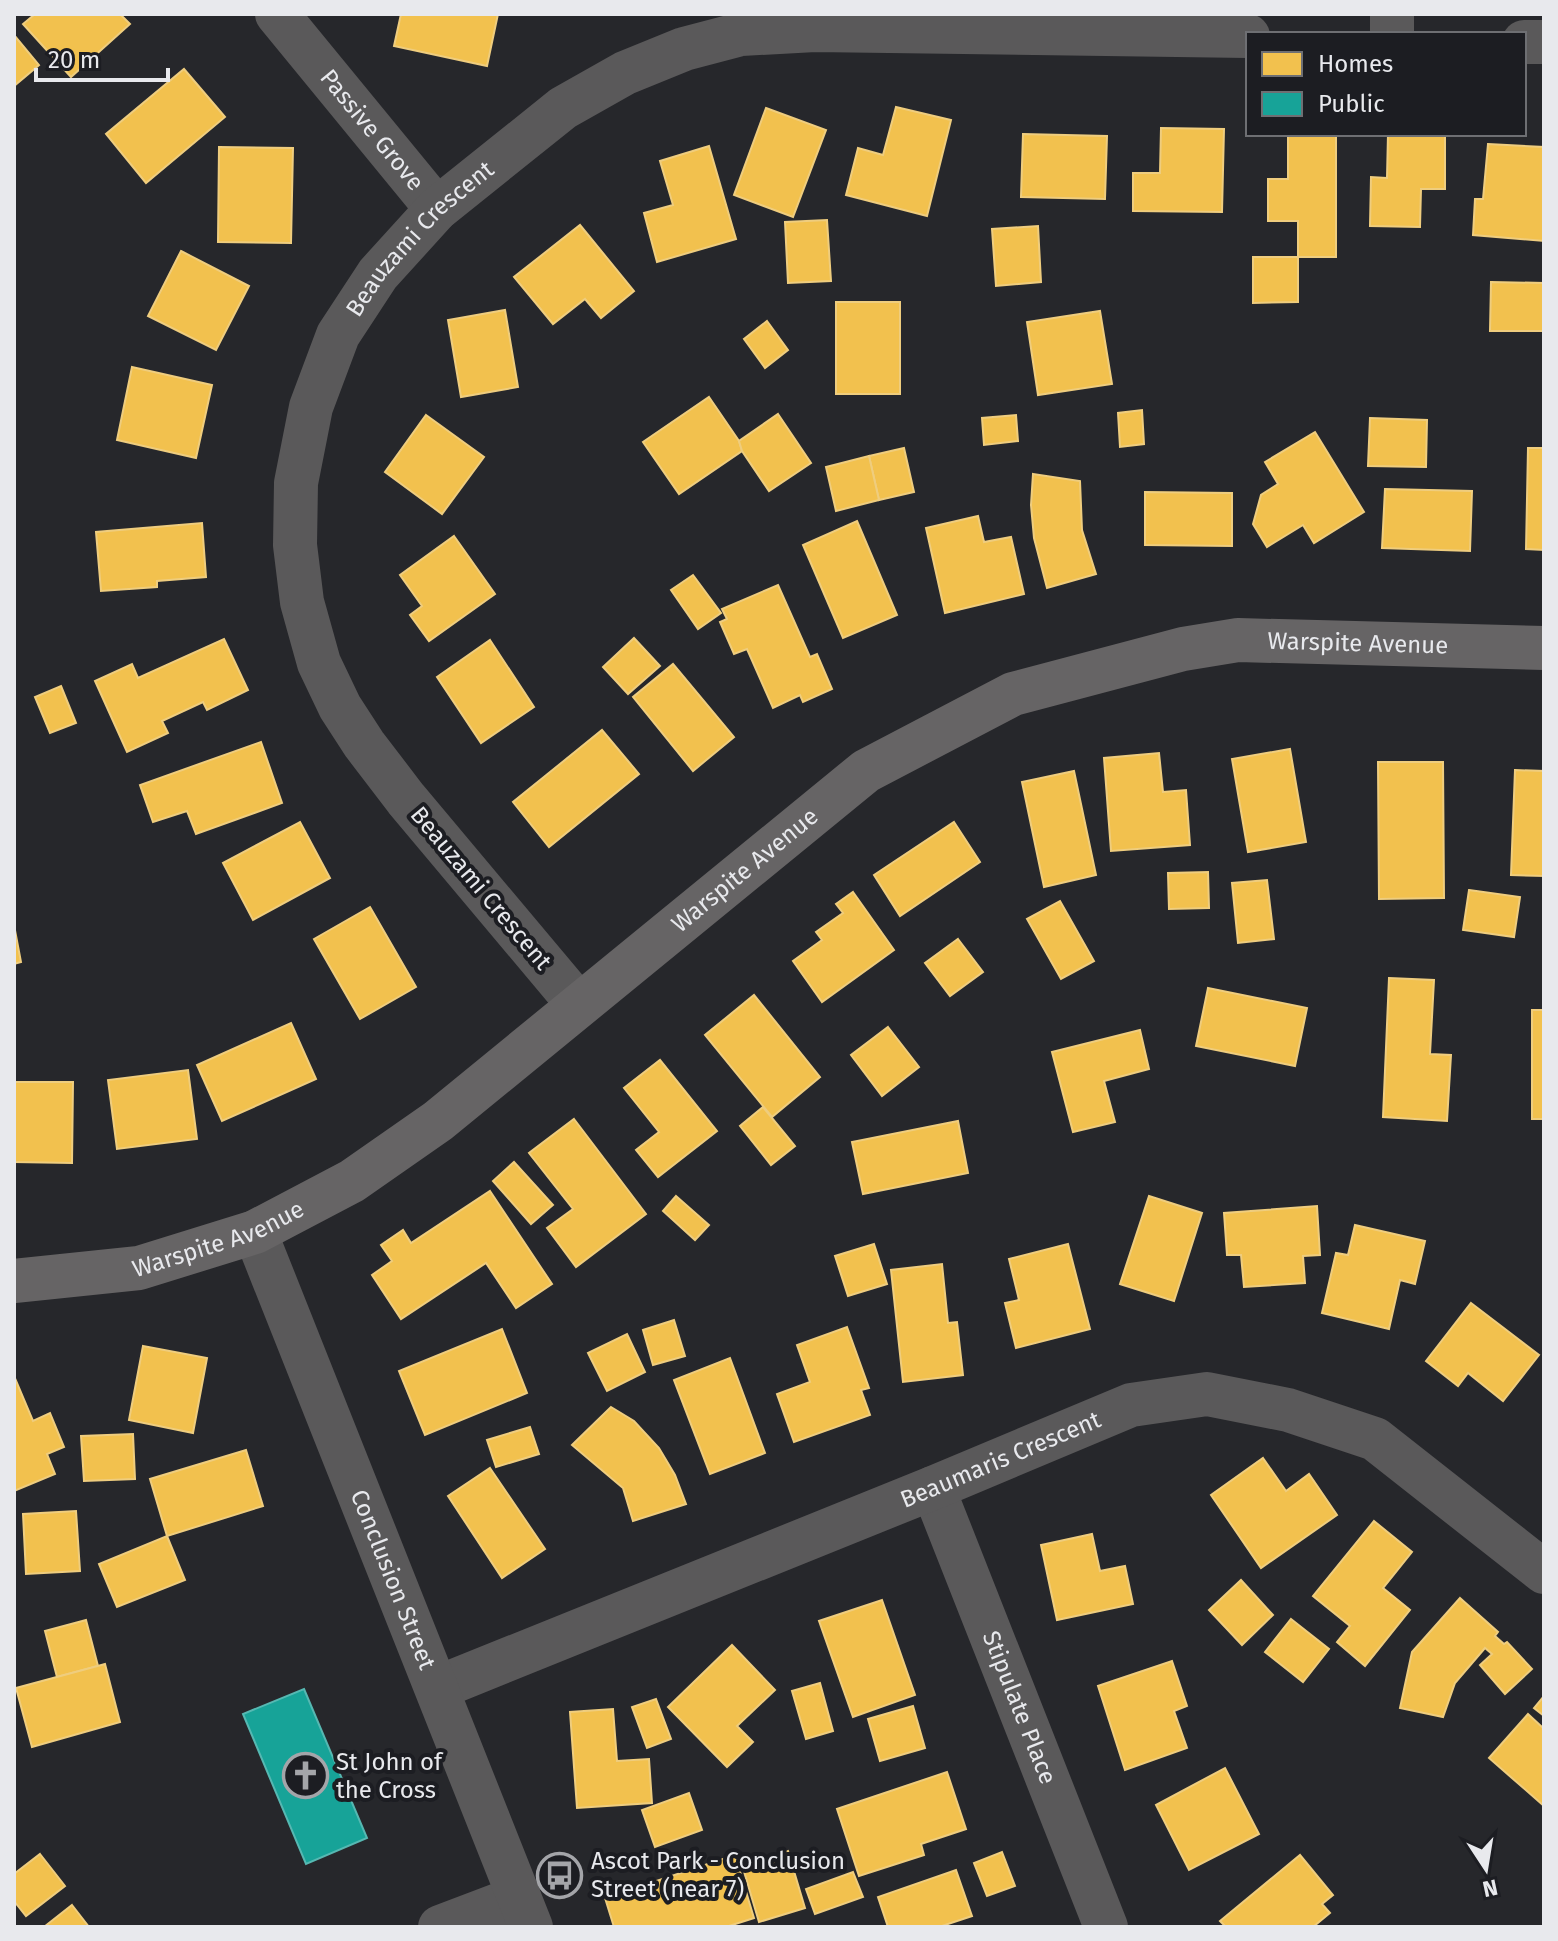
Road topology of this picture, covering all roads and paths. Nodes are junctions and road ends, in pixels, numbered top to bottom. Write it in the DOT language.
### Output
graph roads {
  1 [pos="277,14"];
  2 [pos="1246,36"];
  3 [pos="437,209"];
  4 [pos="1544,648"];
  5 [pos="578,1004"];
  6 [pos="255,1232"];
  7 [pos="14,1281"];
  8 [pos="933,1488"];
  9 [pos="1544,1572"];
  10 [pos="437,1688"];
  11 [pos="525,1912"];
  12 [pos="440,1927"];
  13 [pos="1106,1927"];
  1 -- 3 [label="street, Passive Grove"];
  2 -- 3 [label="street, Beauzami Crescent"];
  3 -- 5 [label="street, Beauzami Crescent"];
  4 -- 5 [label="main road, Warspite Avenue"];
  5 -- 6 [label="main road, Warspite Avenue"];
  6 -- 7 [label="main road, Warspite Avenue"];
  6 -- 10 [label="street, Conclusion Street"];
  8 -- 9 [label="street, Beaumaris Crescent"];
  8 -- 10 [label="street, Beaumaris Crescent"];
  8 -- 13 [label="street, Stipulate Place"];
  10 -- 11 [label="street, Conclusion Street"];
  11 -- 12 [label="street"];
}
